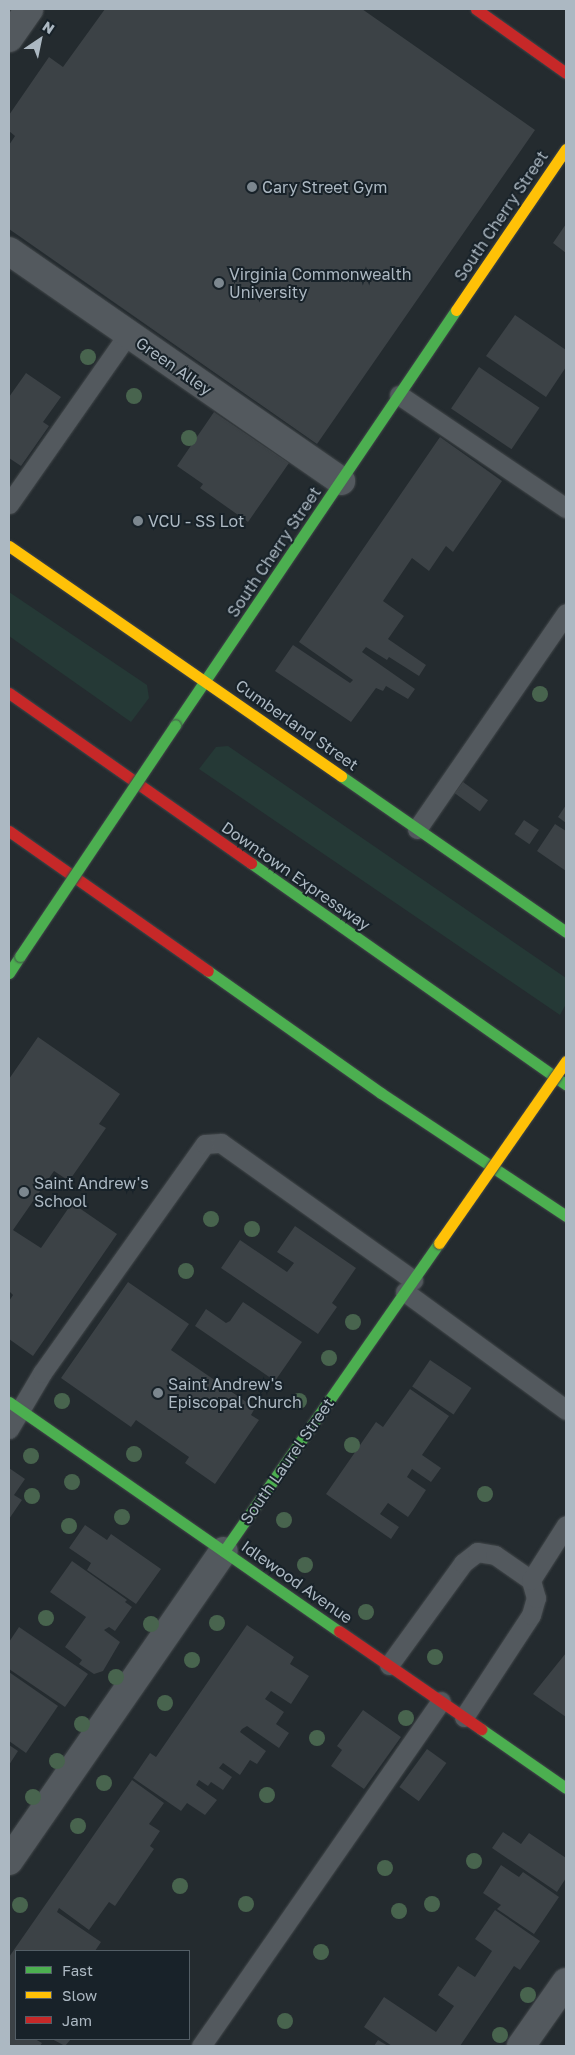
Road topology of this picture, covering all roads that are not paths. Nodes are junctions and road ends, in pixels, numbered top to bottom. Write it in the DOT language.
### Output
graph roads {
  1 [pos="29,9"];
  2 [pos="476,9"];
  3 [pos="9,38"];
  4 [pos="566,73"];
  5 [pos="566,149"];
  6 [pos="9,251"];
  7 [pos="128,334"];
  8 [pos="399,395"];
  9 [pos="341,481"];
  10 [pos="9,504"];
  11 [pos="566,508"];
  12 [pos="9,546"];
  13 [pos="566,613"];
  14 [pos="206,681"];
  15 [pos="9,693"];
  16 [pos="417,829"];
  17 [pos="9,831"];
  18 [pos="566,932"];
  19 [pos="9,973"];
  20 [pos="566,1061"];
  21 [pos="566,1084"];
  22 [pos="566,1216"];
  23 [pos="409,1286"];
  24 [pos="14,1406"];
  25 [pos="566,1410"];
  26 [pos="9,1429"];
  27 [pos="566,1525"];
  28 [pos="224,1551"];
  29 [pos="531,1580"];
  30 [pos="389,1665"];
  31 [pos="440,1701"];
  32 [pos="464,1717"];
  33 [pos="566,1788"];
  34 [pos="9,1861"];
  35 [pos="566,1982"];
  36 [pos="201,2046"];
  37 [pos="521,2046"];
  1 -- 3 [label="street"];
  2 -- 4 [label="main road"];
  5 -- 8 [label="main road, South Cherry Street"];
  6 -- 7 [label="street, Green Alley"];
  7 -- 9 [label="street, Green Alley"];
  7 -- 10 [label="lane"];
  8 -- 9 [label="main road, South Cherry Street"];
  8 -- 11 [label="lane"];
  9 -- 14 [label="main road, South Cherry Street"];
  12 -- 14 [label="main road, Cumberland Street"];
  13 -- 16 [label="lane"];
  14 -- 16 [label="main road, Cumberland Street"];
  14 -- 19 [label="main road, South Cherry Street, bridge"];
  15 -- 21 [label="main road, Downtown Expressway"];
  16 -- 18 [label="main road, Cumberland Street"];
  17 -- 22 [label="main road"];
  20 -- 23 [label="main road, South Laurel Street, bridge"];
  23 -- 24 [label="lane"];
  23 -- 25 [label="lane"];
  23 -- 28 [label="main road, South Laurel Street"];
  24 -- 26 [label="lane"];
  24 -- 28 [label="main road, Idlewood Avenue"];
  27 -- 29 [label="lane"];
  28 -- 30 [label="main road, Idlewood Avenue"];
  28 -- 34 [label="street, South Laurel Street"];
  29 -- 30 [label="lane"];
  29 -- 32 [label="lane"];
  30 -- 31 [label="main road, Idlewood Avenue"];
  31 -- 32 [label="main road, Idlewood Avenue"];
  31 -- 36 [label="lane"];
  32 -- 33 [label="main road, Idlewood Avenue"];
  35 -- 37 [label="street"];
}
